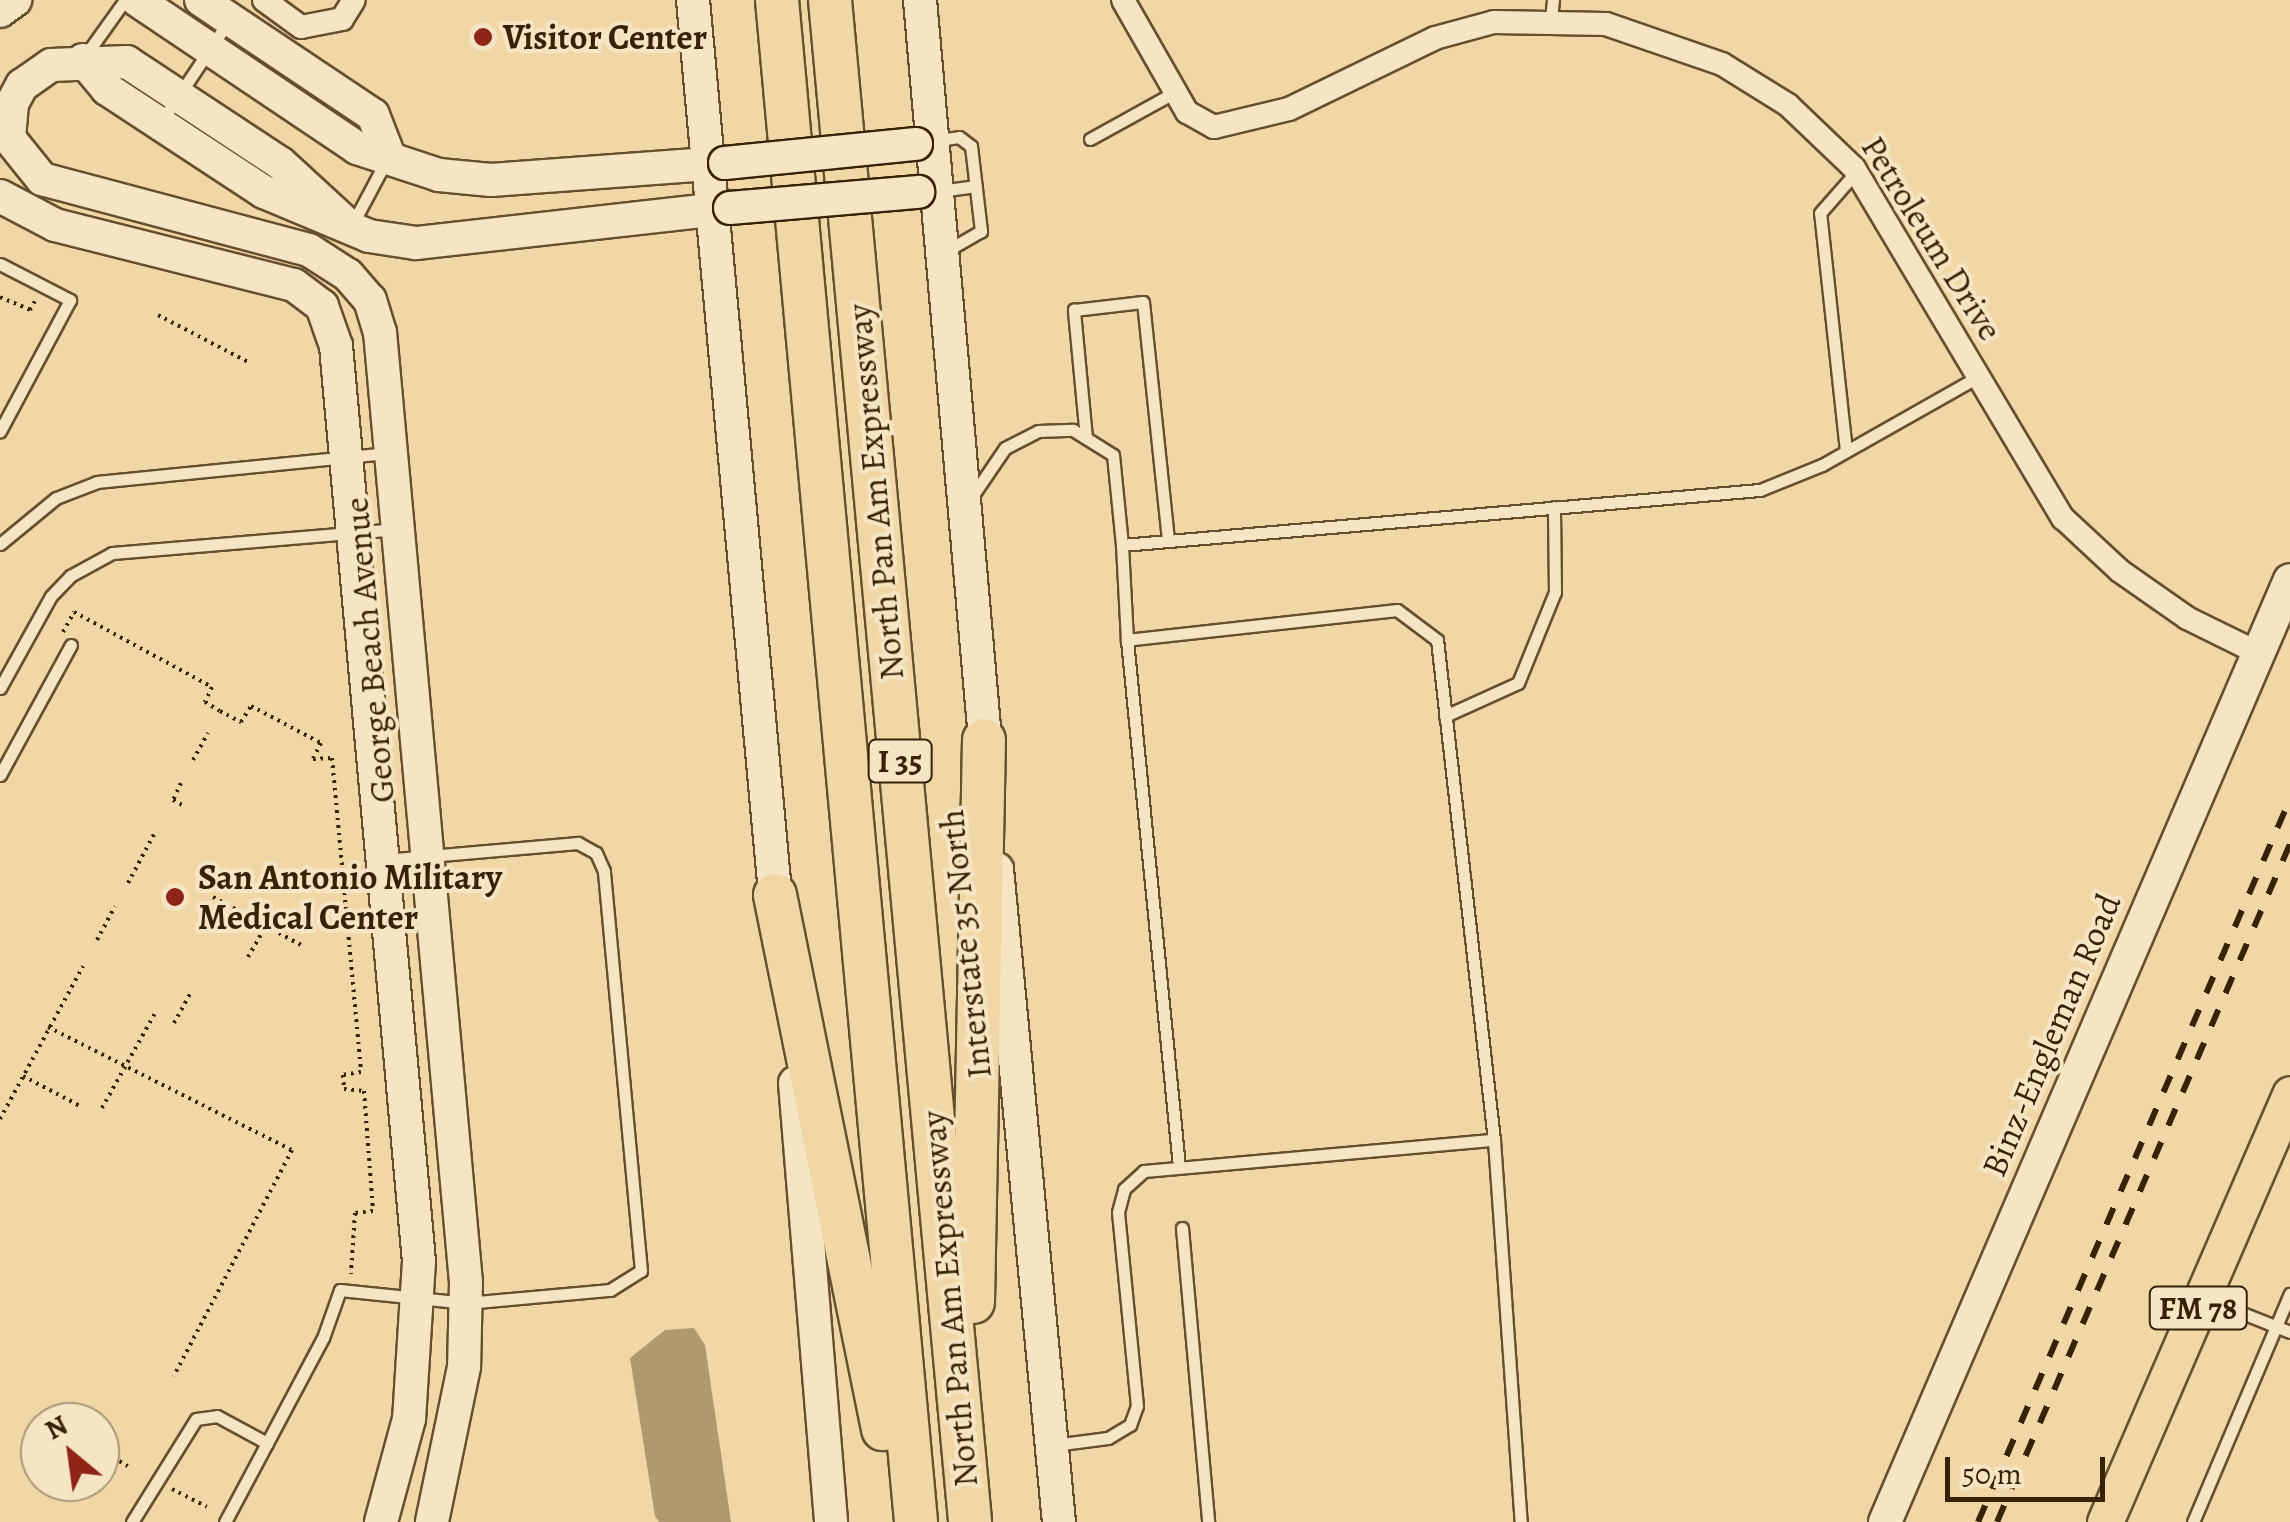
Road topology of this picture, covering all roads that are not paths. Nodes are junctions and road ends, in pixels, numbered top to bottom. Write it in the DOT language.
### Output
graph roads {
  1 [pos="16,0"];
  2 [pos="131,0"];
  3 [pos="159,0"];
  4 [pos="200,0"];
  5 [pos="354,0"];
  6 [pos="693,0"];
  7 [pos="777,0"];
  8 [pos="830,0"];
  9 [pos="920,0"];
  10 [pos="1123,0"];
  11 [pos="270,4"];
  12 [pos="1552,10"];
  13 [pos="0,11"];
  14 [pos="216,35"];
  15 [pos="82,60"];
  16 [pos="1175,92"];
  17 [pos="131,105"];
  18 [pos="169,109"];
  19 [pos="1090,139"];
  20 [pos="924,142"];
  21 [pos="389,156"];
  22 [pos="214,158"];
  23 [pos="717,163"];
  24 [pos="1856,172"];
  25 [pos="976,186"];
  26 [pos="928,191"];
  27 [pos="0,196"];
  28 [pos="721,209"];
  29 [pos="350,228"];
  30 [pos="943,253"];
  31 [pos="0,264"];
  32 [pos="1976,378"];
  33 [pos="0,430"];
  34 [pos="1086,438"];
  35 [pos="1846,451"];
  36 [pos="390,452"];
  37 [pos="348,455"];
  38 [pos="1554,507"];
  39 [pos="962,512"];
  40 [pos="398,529"];
  41 [pos="355,532"];
  42 [pos="1168,539"];
  43 [pos="0,544"];
  44 [pos="1122,545"];
  45 [pos="2290,580"];
  46 [pos="1127,640"];
  47 [pos="71,645"];
  48 [pos="2258,653"];
  49 [pos="0,688"];
  50 [pos="1446,716"];
  51 [pos="984,740"];
  52 [pos="6,751"];
  53 [pos="0,775"];
  54 [pos="428,858"];
  55 [pos="384,860"];
  56 [pos="775,895"];
  57 [pos="2290,1094"];
  58 [pos="1494,1140"];
  59 [pos="1179,1168"];
  60 [pos="1182,1228"];
  61 [pos="2290,1294"];
  62 [pos="2203,1298"];
  63 [pos="418,1300"];
  64 [pos="466,1303"];
  65 [pos="2284,1329"];
  66 [pos="267,1443"];
  67 [pos="1054,1445"];
  68 [pos="132,1522"];
  69 [pos="225,1522"];
  70 [pos="381,1522"];
  71 [pos="432,1522"];
  72 [pos="831,1522"];
  73 [pos="895,1522"];
  74 [pos="916,1522"];
  75 [pos="970,1522"];
  76 [pos="1059,1522"];
  77 [pos="1208,1522"];
  78 [pos="1521,1522"];
  79 [pos="1885,1522"];
  80 [pos="2104,1522"];
  81 [pos="2193,1522"];
  1 -- 13 [label="street"];
  2 -- 14 [label="street"];
  2 -- 15 [label="lane"];
  3 -- 14 [label="street"];
  4 -- 14 [label="street"];
  5 -- 11 [label="street"];
  6 -- 23 [label="street"];
  7 -- 74 [label="highway, North Pan Am Expressway / I 35"];
  8 -- 75 [label="highway, North Pan Am Expressway / I 35"];
  9 -- 20 [label="street, Interstate 35 North"];
  10 -- 16 [label="street, Petroleum Drive"];
  12 -- 16 [label="street, Petroleum Drive"];
  12 -- 24 [label="street, Petroleum Drive"];
  14 -- 18 [label="lane"];
  14 -- 21 [label="street"];
  15 -- 17 [label="street"];
  15 -- 18 [label="street"];
  15 -- 36 [label="street, George Beach Avenue"];
  16 -- 19 [label="lane"];
  17 -- 18 [label="street"];
  17 -- 22 [label="lane"];
  18 -- 22 [label="street"];
  18 -- 29 [label="street"];
  20 -- 23 [label="street, bridge"];
  20 -- 25 [label="lane"];
  20 -- 26 [label="street, Interstate 35 North"];
  21 -- 23 [label="street"];
  21 -- 29 [label="lane"];
  22 -- 29 [label="street"];
  23 -- 28 [label="street"];
  24 -- 32 [label="street, Petroleum Drive"];
  24 -- 35 [label="lane"];
  25 -- 26 [label="lane"];
  25 -- 30 [label="lane"];
  26 -- 28 [label="street, bridge"];
  26 -- 30 [label="street, Interstate 35 North"];
  27 -- 37 [label="street, George Beach Avenue"];
  28 -- 29 [label="street"];
  28 -- 56 [label="street"];
  30 -- 39 [label="street, Interstate 35 North"];
  31 -- 33 [label="lane"];
  32 -- 35 [label="lane"];
  32 -- 48 [label="street, Petroleum Drive"];
  34 -- 39 [label="lane"];
  34 -- 42 [label="lane"];
  34 -- 44 [label="lane"];
  35 -- 38 [label="lane"];
  36 -- 37 [label="lane"];
  36 -- 40 [label="street, George Beach Avenue"];
  37 -- 41 [label="street, George Beach Avenue"];
  37 -- 43 [label="lane"];
  38 -- 42 [label="lane"];
  38 -- 50 [label="lane"];
  39 -- 51 [label="street, Interstate 35 North"];
  40 -- 41 [label="lane"];
  40 -- 54 [label="street, George Beach Avenue"];
  41 -- 49 [label="lane"];
  41 -- 55 [label="street, George Beach Avenue"];
  42 -- 44 [label="lane"];
  44 -- 46 [label="lane"];
  45 -- 48 [label="street, Binz-Engleman Road"];
  46 -- 50 [label="lane"];
  46 -- 59 [label="lane"];
  47 -- 52 [label="lane"];
  48 -- 79 [label="street, Binz-Engleman Road"];
  50 -- 58 [label="lane"];
  51 -- 67 [label="street, Interstate 35 North"];
  51 -- 75 [label="highway"];
  52 -- 53 [label="lane"];
  54 -- 55 [label="lane"];
  54 -- 64 [label="street, George Beach Avenue"];
  54 -- 64 [label="lane"];
  55 -- 63 [label="street, George Beach Avenue"];
  56 -- 72 [label="street"];
  56 -- 73 [label="highway"];
  57 -- 62 [label="main road, FM 78"];
  58 -- 59 [label="lane"];
  58 -- 78 [label="lane"];
  59 -- 67 [label="lane"];
  60 -- 77 [label="lane"];
  61 -- 65 [label="lane"];
  62 -- 65 [label="lane"];
  62 -- 80 [label="main road, FM 78"];
  63 -- 64 [label="lane"];
  63 -- 66 [label="lane"];
  63 -- 70 [label="street, George Beach Avenue"];
  64 -- 71 [label="street, George Beach Avenue"];
  65 -- 81 [label="lane"];
  66 -- 68 [label="lane"];
  66 -- 69 [label="lane"];
  67 -- 76 [label="street, Interstate 35 North"];
}
